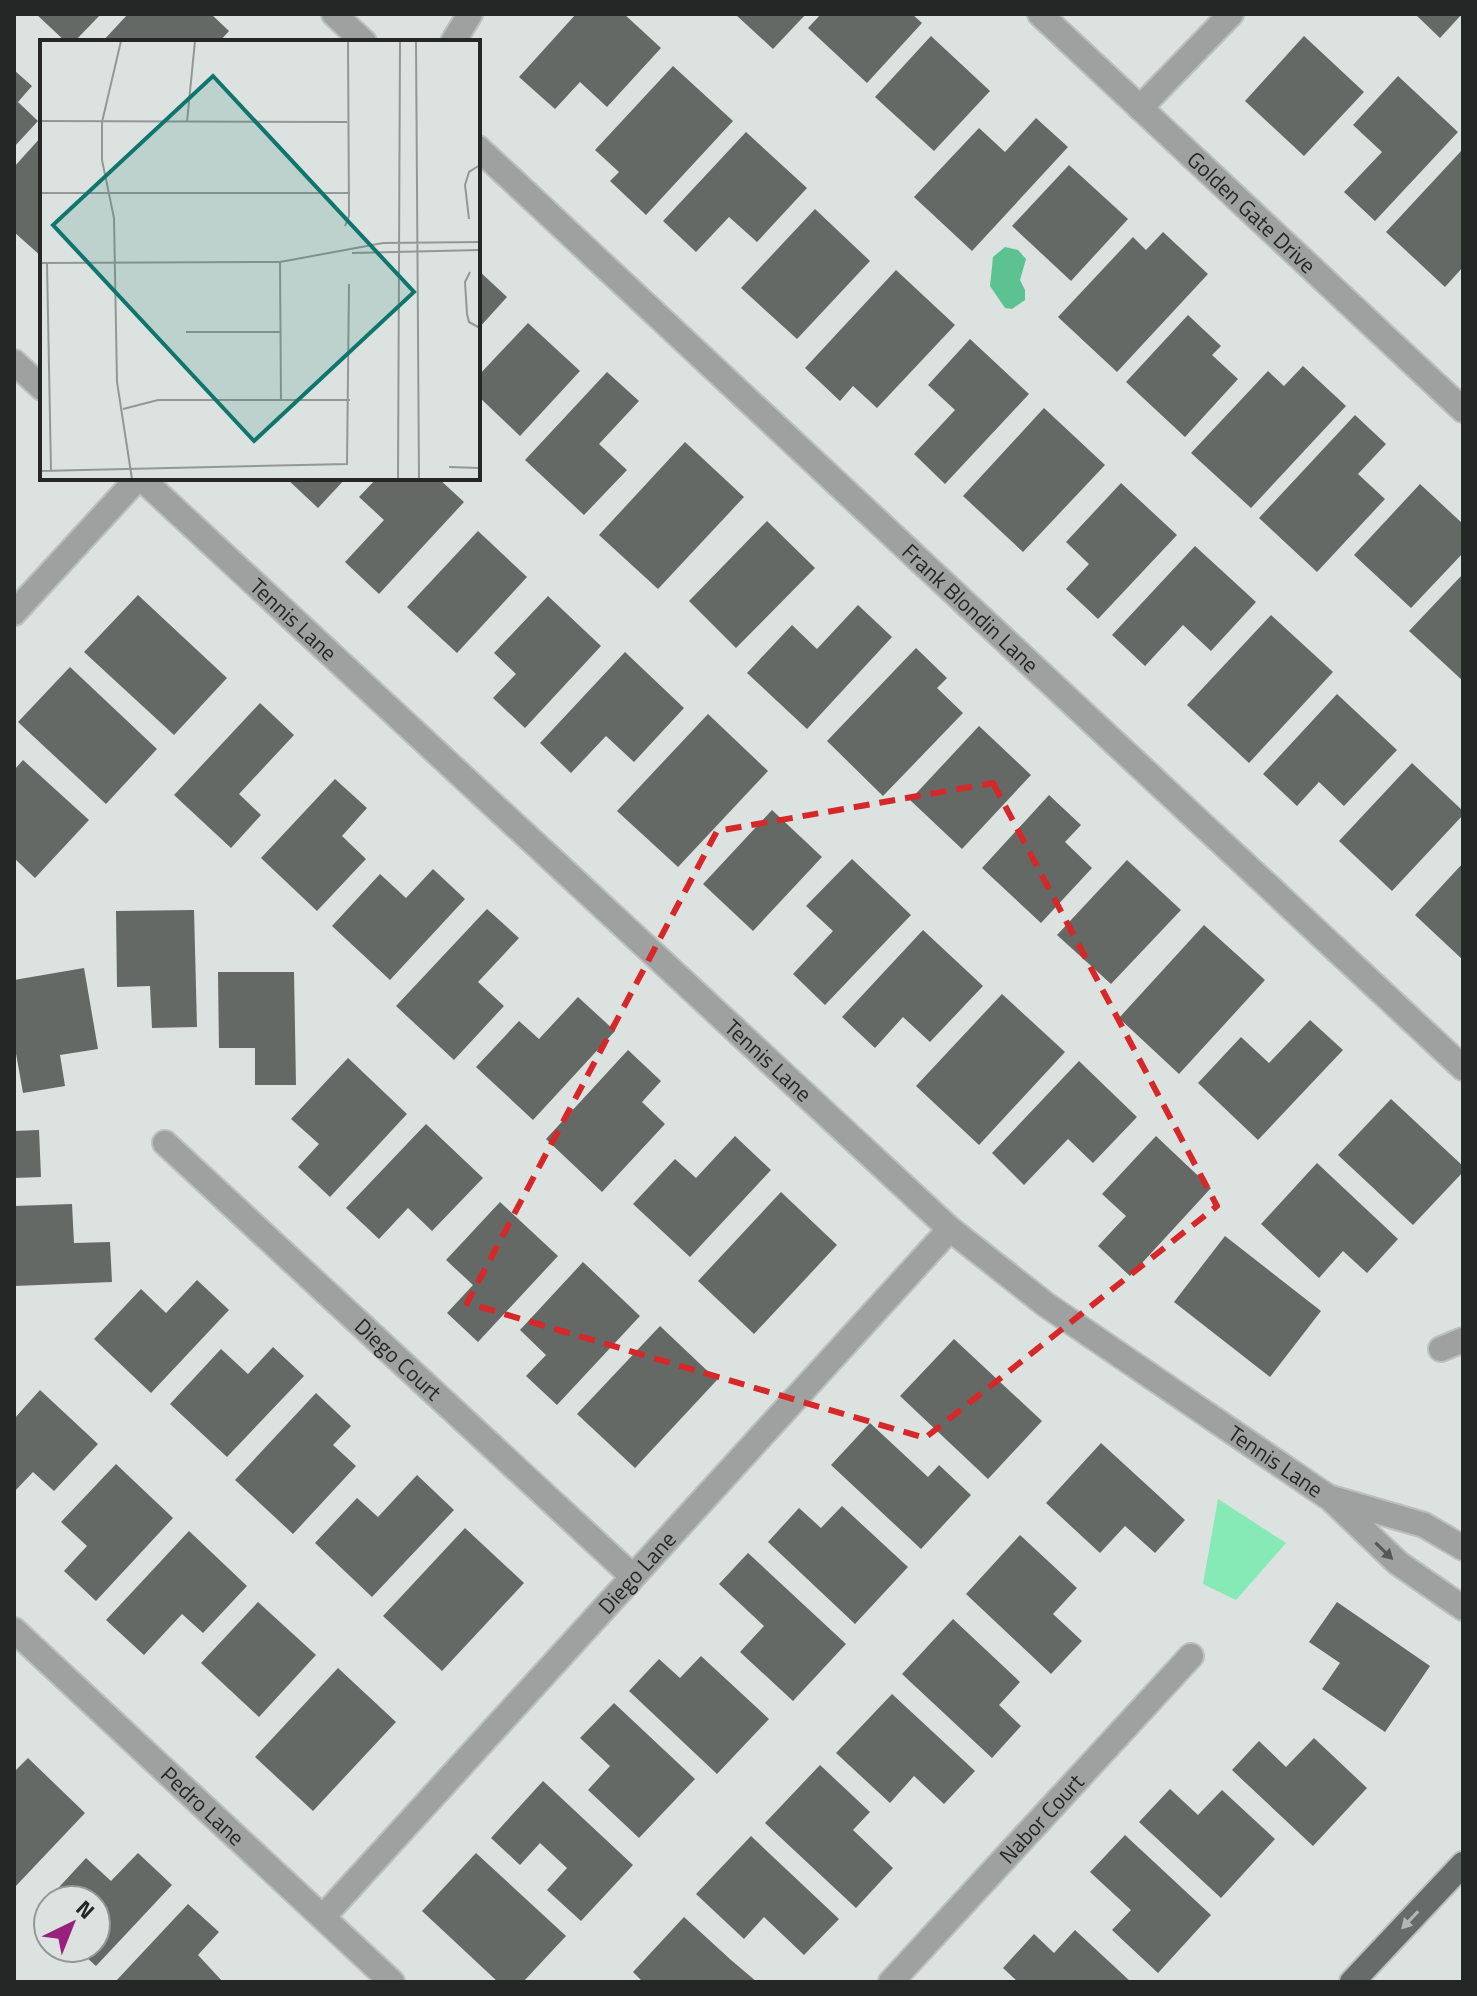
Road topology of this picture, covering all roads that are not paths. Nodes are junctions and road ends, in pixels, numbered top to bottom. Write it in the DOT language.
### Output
graph roads {
  1 [pos="334,14"];
  2 [pos="470,14"];
  3 [pos="1040,14"];
  4 [pos="1231,14"];
  5 [pos="362,40"];
  6 [pos="454,40"];
  7 [pos="1140,108"];
  8 [pos="480,150"];
  9 [pos="14,362"];
  10 [pos="40,386"];
  11 [pos="1463,410"];
  12 [pos="137,480"];
  13 [pos="141,480"];
  14 [pos="14,613"];
  15 [pos="1463,1068"];
  16 [pos="165,1143"];
  17 [pos="950,1229"];
  18 [pos="1328,1497"];
  19 [pos="1463,1548"];
  20 [pos="631,1575"];
  21 [pos="1463,1608"];
  22 [pos="14,1630"];
  23 [pos="1191,1656"];
  24 [pos="1463,1864"];
  25 [pos="323,1917"];
  26 [pos="392,1982"];
  27 [pos="891,1982"];
  28 [pos="1352,1982"];
  1 -- 5 [label="street"];
  2 -- 6 [label="street"];
  3 -- 7 [label="street, Golden Gate Drive"];
  4 -- 7 [label="street"];
  7 -- 11 [label="street, Golden Gate Drive"];
  8 -- 15 [label="street, Frank Blondin Lane"];
  9 -- 10 [label="street"];
  12 -- 14 [label="street"];
  13 -- 17 [label="street, Tennis Lane"];
  16 -- 20 [label="street, Diego Court"];
  17 -- 18 [label="street, Tennis Lane"];
  17 -- 20 [label="street, Diego Lane"];
  18 -- 19 [label="street, Tennis Lane"];
  18 -- 21 [label="street, one-way"];
  20 -- 25 [label="street, Diego Lane"];
  22 -- 25 [label="street, Pedro Lane"];
  23 -- 27 [label="street, Nabor Court"];
  24 -- 28 [label="main road, one-way"];
  25 -- 26 [label="street, Pedro Lane"];
}
